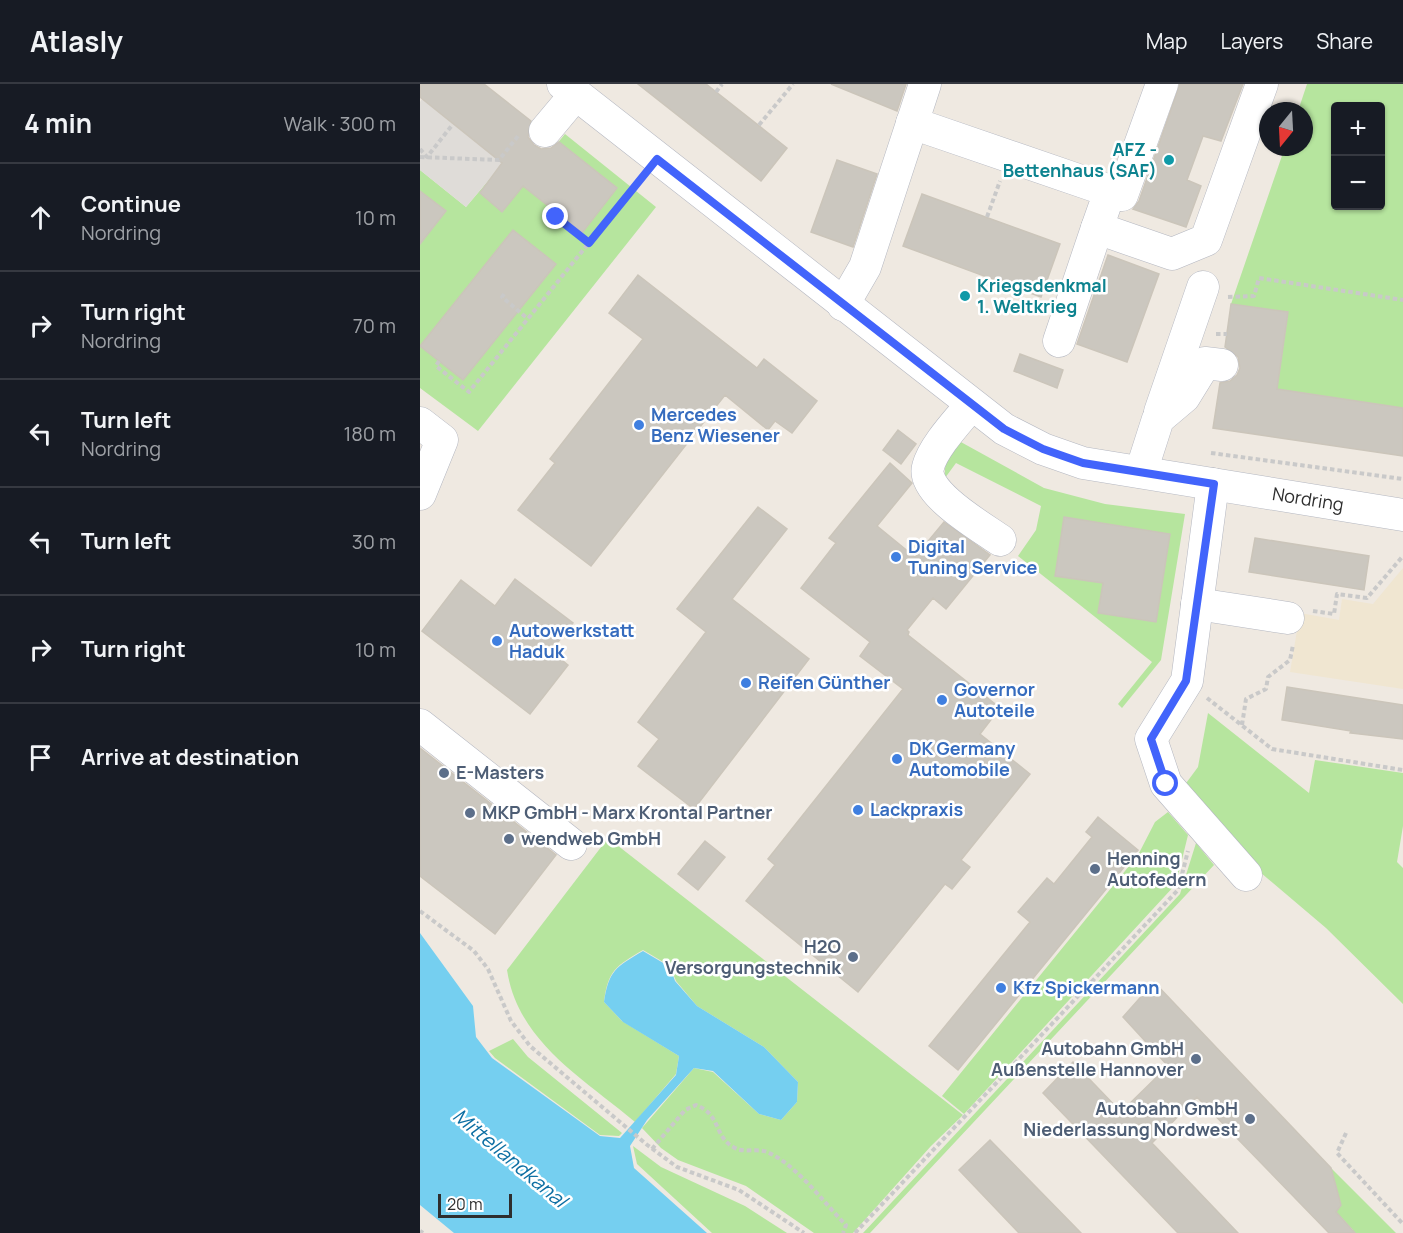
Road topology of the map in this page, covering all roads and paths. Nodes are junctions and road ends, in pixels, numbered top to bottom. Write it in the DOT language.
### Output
graph roads {
  1 [pos="722,84"];
  2 [pos="793,84"];
  3 [pos="925,84"];
  4 [pos="1162,84"];
  5 [pos="1262,84"];
  6 [pos="569,89"];
  7 [pos="716,92"];
  8 [pos="912,123"];
  9 [pos="453,124"];
  10 [pos="759,125"];
  11 [pos="532,133"];
  12 [pos="420,149"];
  13 [pos="1009,156"];
  14 [pos="420,157"];
  15 [pos="427,157"];
  16 [pos="657,159"];
  17 [pos="1110,191"];
  18 [pos="558,214"];
  19 [pos="987,217"];
  20 [pos="1097,228"];
  21 [pos="589,243"];
  22 [pos="1201,292"];
  23 [pos="504,294"];
  24 [pos="1403,300"];
  25 [pos="843,305"];
  26 [pos="528,319"];
  27 [pos="1059,341"];
  28 [pos="439,361"];
  29 [pos="1222,365"];
  30 [pos="971,405"];
  31 [pos="1158,419"];
  32 [pos="420,423"];
  33 [pos="1141,471"];
  34 [pos="1214,484"];
  35 [pos="420,494"];
  36 [pos="1403,515"];
  37 [pos="1000,540"];
  38 [pos="1403,556"];
  39 [pos="1197,604"];
  40 [pos="1296,623"];
  41 [pos="1204,695"];
  42 [pos="420,725"];
  43 [pos="1242,725"];
  44 [pos="1403,770"];
  45 [pos="1196,818"];
  46 [pos="571,844"];
  47 [pos="1236,864"];
  48 [pos="420,910"];
  49 [pos="1346,1133"];
  50 [pos="652,1149"];
  51 [pos="1403,1224"];
  52 [pos="804,1233"];
  53 [pos="843,1233"];
  54 [pos="855,1233"];
  1 -- 7 [label="path"];
  2 -- 10 [label="path"];
  3 -- 8 [label="street"];
  4 -- 17 [label="street"];
  5 -- 20 [label="street"];
  6 -- 11 [label="street"];
  6 -- 16 [label="street, Nordring"];
  8 -- 13 [label="street"];
  8 -- 25 [label="street"];
  9 -- 15 [label="path"];
  11 -- 15 [label="path"];
  12 -- 15 [label="path"];
  13 -- 17 [label="street"];
  13 -- 19 [label="path"];
  14 -- 15 [label="path"];
  16 -- 21 [label="path"];
  16 -- 25 [label="street, Nordring"];
  17 -- 20 [label="street"];
  18 -- 21 [label="path"];
  20 -- 27 [label="street"];
  21 -- 26 [label="path"];
  22 -- 24 [label="path"];
  22 -- 31 [label="street"];
  23 -- 26 [label="path"];
  25 -- 30 [label="street, Nordring"];
  26 -- 28 [label="path"];
  29 -- 31 [label="street"];
  30 -- 33 [label="street, Nordring"];
  30 -- 37 [label="street"];
  31 -- 33 [label="street"];
  32 -- 35 [label="street"];
  33 -- 34 [label="street, Nordring"];
  34 -- 36 [label="street, Nordring"];
  34 -- 39 [label="street"];
  38 -- 40 [label="path"];
  39 -- 40 [label="street"];
  39 -- 45 [label="street"];
  40 -- 43 [label="path"];
  41 -- 43 [label="path"];
  42 -- 46 [label="street"];
  43 -- 44 [label="path"];
  45 -- 47 [label="street"];
  45 -- 54 [label="path"];
  48 -- 50 [label="path"];
  49 -- 51 [label="path"];
  50 -- 52 [label="path"];
  50 -- 53 [label="path"];
}
